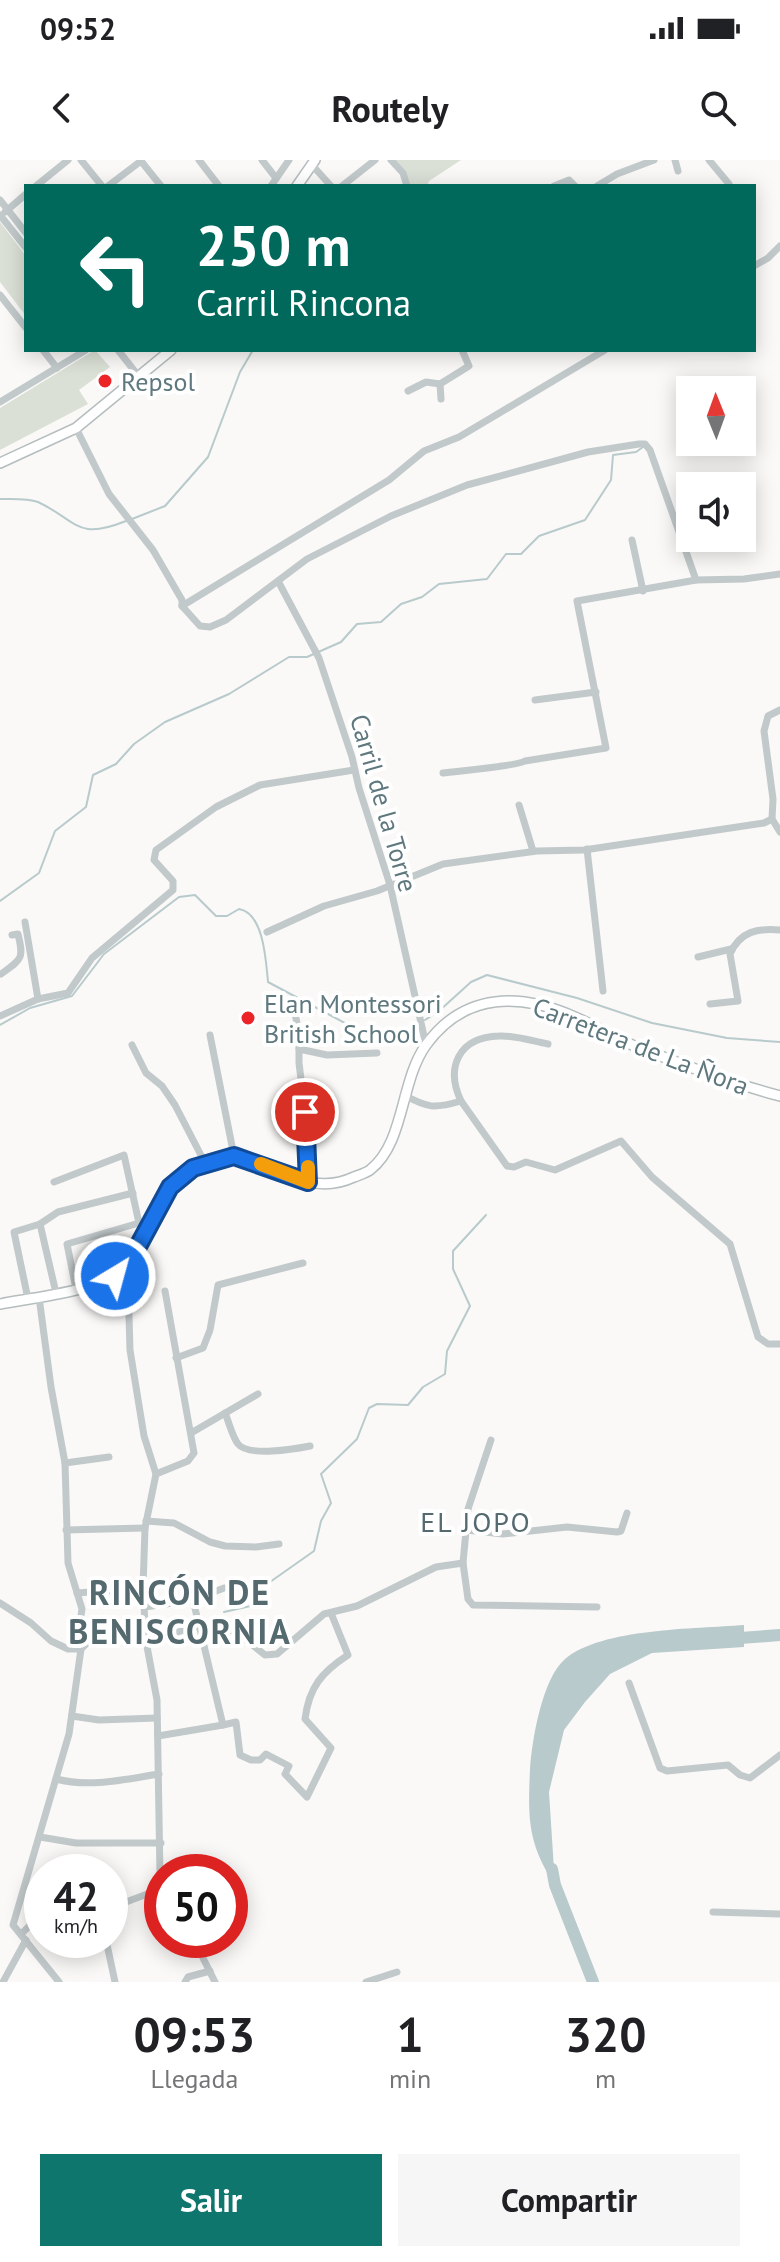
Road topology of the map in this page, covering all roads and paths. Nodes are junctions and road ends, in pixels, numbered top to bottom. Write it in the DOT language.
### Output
graph roads {
  1 [pos="68,160"];
  2 [pos="81,160"];
  3 [pos="199,160"];
  4 [pos="262,160"];
  5 [pos="289,160"];
  6 [pos="375,160"];
  7 [pos="391,160"];
  8 [pos="654,160"];
  9 [pos="675,160"];
  10 [pos="709,160"];
  11 [pos="141,161"];
  12 [pos="314,162"];
  13 [pos="678,171"];
  14 [pos="276,178"];
  15 [pos="38,184"];
  16 [pos="103,184"];
  17 [pos="108,184"];
  18 [pos="159,184"];
  19 [pos="217,184"];
  20 [pos="272,184"];
  21 [pos="298,184"];
  22 [pos="330,184"];
  23 [pos="345,184"];
  24 [pos="406,184"];
  25 [pos="600,184"];
  26 [pos="729,184"];
  27 [pos="24,196"];
  28 [pos="0,200"];
  29 [pos="2,214"];
  30 [pos="24,231"];
  31 [pos="24,245"];
  32 [pos="780,246"];
  33 [pos="756,265"];
  34 [pos="0,295"];
  35 [pos="24,325"];
  36 [pos="45,352"];
  37 [pos="83,352"];
  38 [pos="120,352"];
  39 [pos="169,352"];
  40 [pos="463,352"];
  41 [pos="602,352"];
  42 [pos="469,366"];
  43 [pos="57,368"];
  44 [pos="473,376"];
  45 [pos="140,378"];
  46 [pos="440,384"];
  47 [pos="408,391"];
  48 [pos="441,399"];
  49 [pos="0,402"];
  50 [pos="76,428"];
  51 [pos="0,463"];
  52 [pos="632,540"];
  53 [pos="780,574"];
  54 [pos="696,580"];
  55 [pos="278,581"];
  56 [pos="643,591"];
  57 [pos="182,606"];
  58 [pos="596,692"];
  59 [pos="535,700"];
  60 [pos="780,710"];
  61 [pos="354,770"];
  62 [pos="443,773"];
  63 [pos="519,805"];
  64 [pos="772,819"];
  65 [pos="780,832"];
  66 [pos="587,849"];
  67 [pos="533,851"];
  68 [pos="390,885"];
  69 [pos="25,922"];
  70 [pos="780,930"];
  71 [pos="267,932"];
  72 [pos="12,935"];
  73 [pos="731,949"];
  74 [pos="698,957"];
  75 [pos="0,973"];
  76 [pos="603,991"];
  77 [pos="38,999"];
  78 [pos="293,1004"];
  79 [pos="710,1004"];
  80 [pos="2,1013"];
  81 [pos="210,1035"];
  82 [pos="548,1044"];
  83 [pos="132,1045"];
  84 [pos="426,1045"];
  85 [pos="299,1049"];
  86 [pos="377,1053"];
  87 [pos="404,1095"];
  88 [pos="780,1096"];
  89 [pos="461,1101"];
  90 [pos="234,1156"];
  91 [pos="205,1163"];
  92 [pos="54,1182"];
  93 [pos="308,1182"];
  94 [pos="133,1193"];
  95 [pos="40,1224"];
  96 [pos="143,1225"];
  97 [pos="135,1252"];
  98 [pos="303,1263"];
  99 [pos="108,1280"];
  100 [pos="128,1282"];
  101 [pos="76,1289"];
  102 [pos="165,1291"];
  103 [pos="56,1293"];
  104 [pos="39,1297"];
  105 [pos="28,1299"];
  106 [pos="0,1304"];
  107 [pos="780,1344"];
  108 [pos="176,1358"];
  109 [pos="258,1394"];
  110 [pos="225,1413"];
  111 [pos="191,1433"];
  112 [pos="491,1440"];
  113 [pos="310,1446"];
  114 [pos="109,1457"];
  115 [pos="65,1463"];
  116 [pos="156,1474"];
  117 [pos="627,1513"];
  118 [pos="145,1524"];
  119 [pos="66,1530"];
  120 [pos="466,1530"];
  121 [pos="279,1544"];
  122 [pos="463,1563"];
  123 [pos="143,1588"];
  124 [pos="224,1588"];
  125 [pos="77,1593"];
  126 [pos="193,1600"];
  127 [pos="0,1603"];
  128 [pos="145,1607"];
  129 [pos="597,1607"];
  130 [pos="331,1613"];
  131 [pos="200,1628"];
  132 [pos="146,1641"];
  133 [pos="81,1649"];
  134 [pos="629,1683"];
  135 [pos="72,1716"];
  136 [pos="157,1718"];
  137 [pos="223,1725"];
  138 [pos="158,1736"];
  139 [pos="780,1755"];
  140 [pos="159,1774"];
  141 [pos="56,1779"];
  142 [pos="40,1837"];
  143 [pos="161,1843"];
  144 [pos="35,1854"];
  145 [pos="161,1854"];
  146 [pos="24,1889"];
  147 [pos="713,1912"];
  148 [pos="780,1914"];
  149 [pos="24,1937"];
  150 [pos="40,1958"];
  151 [pos="110,1958"];
  152 [pos="203,1958"];
  153 [pos="210,1971"];
  154 [pos="397,1972"];
  155 [pos="3,1982"];
  156 [pos="59,1982"];
  157 [pos="115,1982"];
  158 [pos="185,1982"];
  159 [pos="215,1982"];
  160 [pos="366,1982"];
  1 -- 15 [label="street"];
  2 -- 16 [label="street"];
  3 -- 19 [label="street"];
  4 -- 14 [label="street"];
  5 -- 14 [label="street"];
  6 -- 23 [label="street"];
  7 -- 24 [label="street"];
  8 -- 25 [label="street"];
  9 -- 13 [label="street"];
  10 -- 26 [label="street"];
  11 -- 17 [label="street"];
  11 -- 18 [label="street"];
  12 -- 21 [label="main road"];
  12 -- 22 [label="street"];
  14 -- 20 [label="street"];
  27 -- 29 [label="street"];
  28 -- 29 [label="street"];
  29 -- 30 [label="street"];
  29 -- 31 [label="street"];
  32 -- 33 [label="street"];
  34 -- 35 [label="street"];
  36 -- 43 [label="street"];
  37 -- 43 [label="street"];
  38 -- 45 [label="street"];
  39 -- 45 [label="main road"];
  40 -- 42 [label="street"];
  41 -- 57 [label="street"];
  42 -- 44 [label="street"];
  42 -- 46 [label="street"];
  43 -- 49 [label="street"];
  45 -- 50 [label="main road"];
  46 -- 47 [label="street"];
  46 -- 48 [label="street"];
  50 -- 51 [label="main road"];
  50 -- 57 [label="street"];
  52 -- 56 [label="street"];
  53 -- 54 [label="street"];
  54 -- 55 [label="street"];
  54 -- 56 [label="street"];
  55 -- 57 [label="street"];
  55 -- 61 [label="street, Carril de la Torre"];
  56 -- 58 [label="street"];
  58 -- 59 [label="street"];
  58 -- 62 [label="street"];
  60 -- 64 [label="street"];
  61 -- 68 [label="street, Carril de la Torre"];
  61 -- 77 [label="street"];
  63 -- 67 [label="street"];
  64 -- 65 [label="street"];
  64 -- 66 [label="street"];
  66 -- 67 [label="street"];
  66 -- 76 [label="street"];
  67 -- 68 [label="street"];
  68 -- 71 [label="street"];
  68 -- 84 [label="street, Carril de la Torre"];
  69 -- 77 [label="street"];
  70 -- 73 [label="street"];
  72 -- 75 [label="street"];
  73 -- 74 [label="street"];
  73 -- 79 [label="street"];
  77 -- 80 [label="street"];
  78 -- 85 [label="street"];
  81 -- 90 [label="street"];
  82 -- 89 [label="street"];
  83 -- 91 [label="street"];
  84 -- 87 [label="main road, Carretera de La Ñora"];
  84 -- 88 [label="main road, Carretera de La Ñora"];
  85 -- 86 [label="street"];
  85 -- 93 [label="street"];
  87 -- 89 [label="street"];
  87 -- 93 [label="main road, Carretera de La Ñora"];
  89 -- 107 [label="street"];
  90 -- 91 [label="main road"];
  90 -- 93 [label="main road, Carretera de La Ñora"];
  91 -- 96 [label="main road"];
  92 -- 94 [label="street"];
  94 -- 95 [label="street"];
  94 -- 96 [label="street"];
  95 -- 103 [label="street"];
  95 -- 105 [label="street"];
  96 -- 97 [label="main road"];
  96 -- 101 [label="street"];
  97 -- 99 [label="main road"];
  97 -- 100 [label="street"];
  98 -- 108 [label="street"];
  99 -- 100 [label="street"];
  99 -- 101 [label="main road"];
  100 -- 116 [label="street"];
  101 -- 103 [label="main road"];
  102 -- 108 [label="street"];
  103 -- 104 [label="main road"];
  104 -- 105 [label="main road"];
  104 -- 115 [label="street"];
  105 -- 106 [label="main road"];
  108 -- 111 [label="street"];
  109 -- 110 [label="street"];
  110 -- 111 [label="street"];
  110 -- 113 [label="street"];
  111 -- 116 [label="street"];
  112 -- 120 [label="street"];
  114 -- 115 [label="street"];
  115 -- 119 [label="street"];
  116 -- 118 [label="street"];
  117 -- 120 [label="street"];
  118 -- 119 [label="street"];
  118 -- 121 [label="street"];
  118 -- 123 [label="street"];
  119 -- 125 [label="street"];
  120 -- 122 [label="street"];
  122 -- 129 [label="street"];
  122 -- 130 [label="street"];
  123 -- 125 [label="street"];
  123 -- 128 [label="street"];
  124 -- 126 [label="street"];
  125 -- 133 [label="street"];
  126 -- 128 [label="street"];
  126 -- 131 [label="street"];
  127 -- 133 [label="street"];
  128 -- 132 [label="street"];
  130 -- 131 [label="street"];
  130 -- 137 [label="street"];
  131 -- 132 [label="street"];
  131 -- 137 [label="street"];
  132 -- 136 [label="street"];
  133 -- 135 [label="street"];
  134 -- 139 [label="street"];
  135 -- 136 [label="street"];
  135 -- 141 [label="street"];
  136 -- 138 [label="street"];
  137 -- 138 [label="street"];
  138 -- 140 [label="street"];
  140 -- 141 [label="street"];
  140 -- 143 [label="street"];
  141 -- 142 [label="street"];
  142 -- 143 [label="street"];
  142 -- 144 [label="street"];
  143 -- 145 [label="street"];
  146 -- 149 [label="street"];
  147 -- 148 [label="street"];
  149 -- 155 [label="street"];
  150 -- 156 [label="street"];
  151 -- 157 [label="street"];
  152 -- 153 [label="street"];
  153 -- 158 [label="street"];
  153 -- 159 [label="street"];
  154 -- 160 [label="street"];
}
